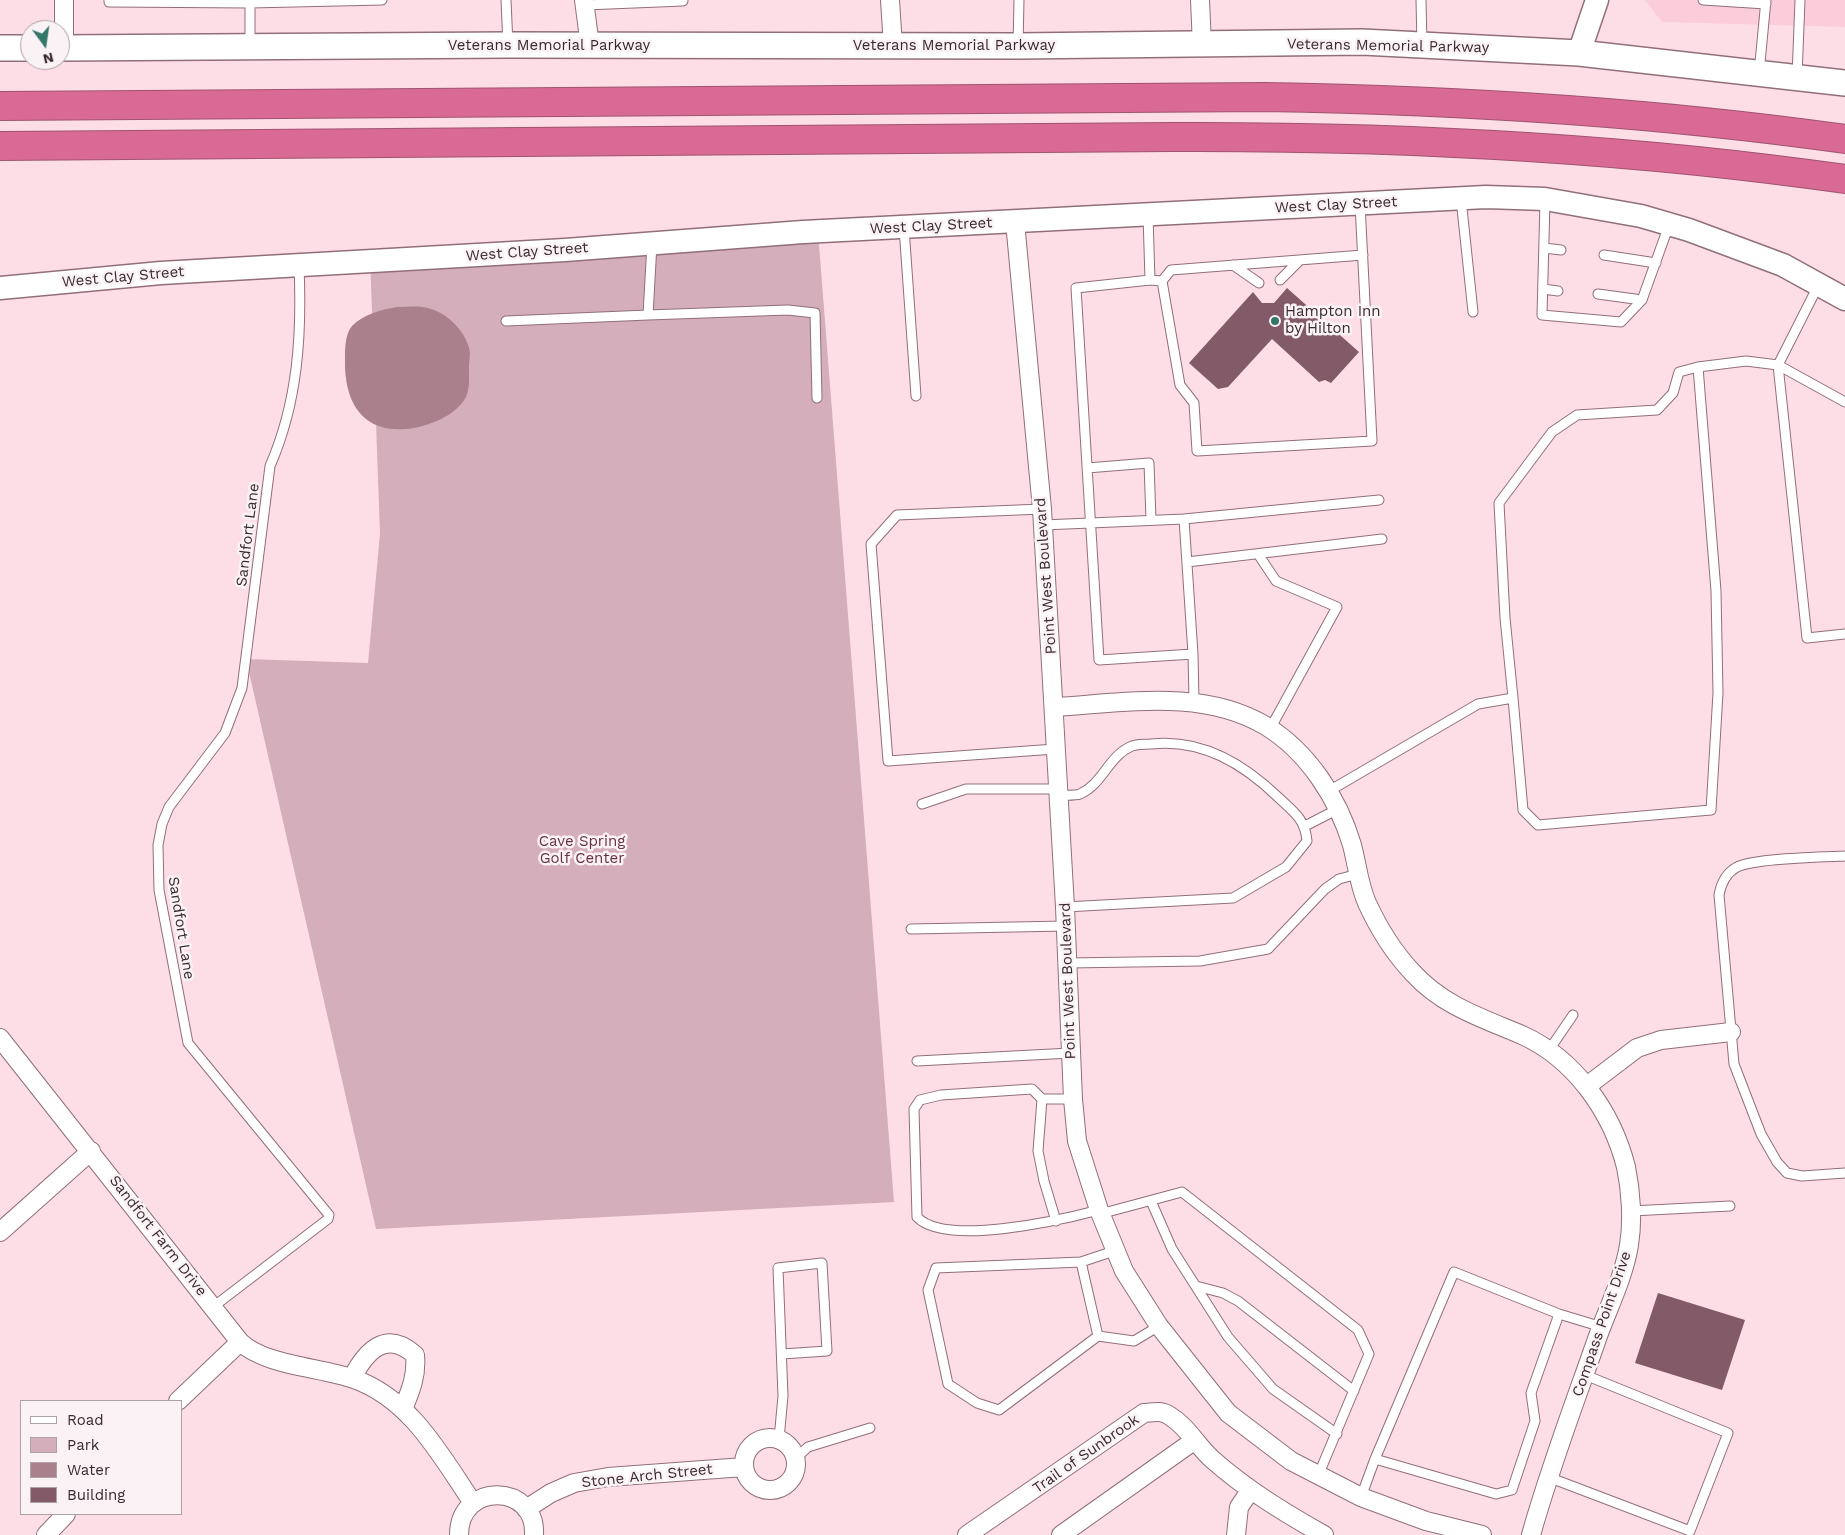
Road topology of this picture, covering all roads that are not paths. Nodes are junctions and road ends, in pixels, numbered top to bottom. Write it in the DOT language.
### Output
graph roads {
  1 [pos="64,0"];
  2 [pos="109,0"];
  3 [pos="382,0"];
  4 [pos="506,0"];
  5 [pos="890,0"];
  6 [pos="1019,0"];
  7 [pos="1200,0"];
  8 [pos="1421,0"];
  9 [pos="1597,0"];
  10 [pos="1703,0"];
  11 [pos="1800,0"];
  12 [pos="683,1"];
  13 [pos="585,2"];
  14 [pos="1766,2"];
  15 [pos="250,3"];
  16 [pos="63,20"];
  17 [pos="1202,44"];
  18 [pos="508,45"];
  19 [pos="1422,45"];
  20 [pos="590,46"];
  21 [pos="893,46"];
  22 [pos="1018,46"];
  23 [pos="250,47"];
  24 [pos="0,48"];
  25 [pos="20,48"];
  26 [pos="70,48"];
  27 [pos="1580,53"];
  28 [pos="1759,73"];
  29 [pos="1797,78"];
  30 [pos="1845,83"];
  31 [pos="0,106"];
  32 [pos="1845,139"];
  33 [pos="0,146"];
  34 [pos="1845,179"];
  35 [pos="1461,198"];
  36 [pos="1545,199"];
  37 [pos="1360,204"];
  38 [pos="1148,215"];
  39 [pos="1015,222"];
  40 [pos="1669,224"];
  41 [pos="904,228"];
  42 [pos="652,244"];
  43 [pos="1544,248"];
  44 [pos="1561,250"];
  45 [pos="1363,255"];
  46 [pos="1604,255"];
  47 [pos="1300,260"];
  48 [pos="1656,263"];
  49 [pos="1232,265"];
  50 [pos="299,266"];
  51 [pos="1150,280"];
  52 [pos="1280,280"];
  53 [pos="1162,281"];
  54 [pos="1259,283"];
  55 [pos="1820,284"];
  56 [pos="0,288"];
  57 [pos="1543,289"];
  58 [pos="1558,291"];
  59 [pos="1598,294"];
  60 [pos="1845,299"];
  61 [pos="1642,300"];
  62 [pos="1473,312"];
  63 [pos="648,315"];
  64 [pos="506,321"];
  65 [pos="1778,365"];
  66 [pos="1698,367"];
  67 [pos="916,396"];
  68 [pos="817,398"];
  69 [pos="1845,402"];
  70 [pos="1087,468"];
  71 [pos="1379,500"];
  72 [pos="1042,517"];
  73 [pos="1184,518"];
  74 [pos="1151,520"];
  75 [pos="1090,522"];
  76 [pos="1382,539"];
  77 [pos="1258,554"];
  78 [pos="1187,562"];
  79 [pos="1845,634"];
  80 [pos="1193,654"];
  81 [pos="1513,698"];
  82 [pos="1194,701"];
  83 [pos="1054,707"];
  84 [pos="1270,729"];
  85 [pos="1055,749"];
  86 [pos="1329,791"];
  87 [pos="1057,792"];
  88 [pos="922,804"];
  89 [pos="1338,809"];
  90 [pos="1306,826"];
  91 [pos="1845,856"];
  92 [pos="1358,874"];
  93 [pos="1065,907"];
  94 [pos="1066,926"];
  95 [pos="912,929"];
  96 [pos="1068,963"];
  97 [pos="1573,1016"];
  98 [pos="1731,1032"];
  99 [pos="0,1038"];
  100 [pos="1549,1050"];
  101 [pos="1071,1053"];
  102 [pos="917,1061"];
  103 [pos="1587,1086"];
  104 [pos="1042,1099"];
  105 [pos="1073,1099"];
  106 [pos="91,1151"];
  107 [pos="1845,1173"];
  108 [pos="1151,1200"];
  109 [pos="1730,1206"];
  110 [pos="1631,1211"];
  111 [pos="1099,1212"];
  112 [pos="1056,1221"];
  113 [pos="0,1232"];
  114 [pos="1114,1251"];
  115 [pos="1081,1262"];
  116 [pos="1196,1286"];
  117 [pos="213,1307"];
  118 [pos="1559,1314"];
  119 [pos="1159,1326"];
  120 [pos="1602,1327"];
  121 [pos="1098,1336"];
  122 [pos="240,1342"];
  123 [pos="782,1354"];
  124 [pos="1585,1375"];
  125 [pos="352,1378"];
  126 [pos="1354,1391"];
  127 [pos="179,1400"];
  128 [pos="403,1409"];
  129 [pos="870,1428"];
  130 [pos="1337,1434"];
  131 [pos="779,1439"];
  132 [pos="1195,1440"];
  133 [pos="796,1458"];
  134 [pos="1375,1459"];
  135 [pos="744,1467"];
  136 [pos="1318,1476"];
  137 [pos="1547,1477"];
  138 [pos="1250,1491"];
  139 [pos="1361,1497"];
  140 [pos="474,1503"];
  141 [pos="526,1509"];
  142 [pos="65,1515"];
  143 [pos="46,1535"];
  144 [pos="459,1535"];
  145 [pos="534,1535"];
  146 [pos="967,1535"];
  147 [pos="1061,1535"];
  148 [pos="1236,1535"];
  149 [pos="1324,1535"];
  150 [pos="1482,1535"];
  151 [pos="1531,1535"];
  1 -- 16 [label="street"];
  2 -- 15 [label="lane"];
  3 -- 15 [label="lane"];
  4 -- 18 [label="lane"];
  5 -- 21 [label="street"];
  6 -- 22 [label="lane"];
  7 -- 17 [label="street"];
  8 -- 19 [label="lane"];
  9 -- 27 [label="street"];
  10 -- 14 [label="lane"];
  11 -- 29 [label="lane"];
  12 -- 13 [label="lane"];
  13 -- 20 [label="street"];
  14 -- 28 [label="lane"];
  15 -- 23 [label="lane"];
  17 -- 19 [label="main road, Veterans Memorial Parkway"];
  17 -- 22 [label="main road, Veterans Memorial Parkway"];
  18 -- 20 [label="main road, Veterans Memorial Parkway"];
  18 -- 23 [label="main road, Veterans Memorial Parkway"];
  19 -- 27 [label="main road, Veterans Memorial Parkway"];
  20 -- 21 [label="main road, Veterans Memorial Parkway"];
  21 -- 22 [label="main road, Veterans Memorial Parkway"];
  23 -- 26 [label="main road, Veterans Memorial Parkway"];
  24 -- 25 [label="main road"];
  27 -- 28 [label="main road, Veterans Memorial Parkway"];
  28 -- 29 [label="main road, Veterans Memorial Parkway"];
  29 -- 30 [label="main road, Veterans Memorial Parkway"];
  31 -- 32 [label="highway"];
  33 -- 34 [label="highway"];
  35 -- 36 [label="street, West Clay Street"];
  35 -- 37 [label="street, West Clay Street"];
  35 -- 62 [label="lane"];
  36 -- 40 [label="street, West Clay Street"];
  36 -- 43 [label="lane"];
  37 -- 38 [label="street, West Clay Street"];
  37 -- 45 [label="lane"];
  38 -- 39 [label="street, West Clay Street"];
  38 -- 51 [label="lane"];
  39 -- 41 [label="street, West Clay Street"];
  39 -- 72 [label="street, Point West Boulevard"];
  40 -- 48 [label="lane"];
  40 -- 55 [label="street, West Clay Street"];
  41 -- 42 [label="street, West Clay Street"];
  41 -- 67 [label="lane"];
  42 -- 50 [label="street, West Clay Street"];
  42 -- 63 [label="lane"];
  43 -- 44 [label="lane"];
  43 -- 57 [label="lane"];
  45 -- 47 [label="lane"];
  45 -- 53 [label="lane"];
  46 -- 48 [label="lane"];
  47 -- 49 [label="lane"];
  47 -- 52 [label="lane"];
  48 -- 61 [label="lane"];
  49 -- 53 [label="lane"];
  49 -- 54 [label="lane"];
  50 -- 56 [label="street, West Clay Street"];
  50 -- 117 [label="lane, Sandfort Lane"];
  51 -- 53 [label="lane"];
  51 -- 70 [label="lane"];
  55 -- 60 [label="street, West Clay Street"];
  55 -- 65 [label="lane"];
  57 -- 58 [label="lane"];
  57 -- 61 [label="lane"];
  59 -- 61 [label="lane"];
  63 -- 64 [label="lane"];
  63 -- 68 [label="lane"];
  65 -- 66 [label="lane"];
  65 -- 69 [label="lane"];
  65 -- 79 [label="lane"];
  66 -- 81 [label="lane"];
  66 -- 81 [label="lane"];
  70 -- 74 [label="lane"];
  70 -- 75 [label="lane"];
  71 -- 73 [label="lane"];
  72 -- 75 [label="lane"];
  72 -- 83 [label="street, Point West Boulevard"];
  72 -- 85 [label="lane"];
  73 -- 74 [label="lane"];
  73 -- 78 [label="lane"];
  74 -- 75 [label="lane"];
  75 -- 80 [label="lane"];
  76 -- 77 [label="lane"];
  77 -- 78 [label="lane"];
  77 -- 84 [label="lane"];
  78 -- 80 [label="lane"];
  80 -- 82 [label="lane"];
  81 -- 86 [label="lane"];
  82 -- 83 [label="street, Compass Point Drive"];
  82 -- 84 [label="street, Compass Point Drive"];
  83 -- 85 [label="street, Point West Boulevard"];
  84 -- 86 [label="street, Compass Point Drive"];
  85 -- 87 [label="street, Point West Boulevard"];
  86 -- 89 [label="street, Compass Point Drive"];
  87 -- 88 [label="lane"];
  87 -- 90 [label="lane"];
  87 -- 93 [label="street, Point West Boulevard"];
  89 -- 90 [label="lane"];
  89 -- 92 [label="street, Compass Point Drive"];
  90 -- 93 [label="lane"];
  91 -- 98 [label="lane"];
  92 -- 96 [label="lane"];
  92 -- 100 [label="street, Compass Point Drive"];
  93 -- 94 [label="street, Point West Boulevard"];
  94 -- 95 [label="lane"];
  94 -- 96 [label="street, Point West Boulevard"];
  96 -- 101 [label="street, Point West Boulevard"];
  97 -- 100 [label="lane"];
  98 -- 103 [label="street"];
  98 -- 107 [label="lane"];
  99 -- 106 [label="street, Sandfort Farm Drive"];
  100 -- 103 [label="street, Compass Point Drive"];
  101 -- 102 [label="lane"];
  101 -- 105 [label="street, Point West Boulevard"];
  103 -- 110 [label="street, Compass Point Drive"];
  104 -- 105 [label="lane"];
  104 -- 112 [label="lane"];
  104 -- 112 [label="lane"];
  105 -- 111 [label="street, Point West Boulevard"];
  106 -- 113 [label="street"];
  106 -- 117 [label="street, Sandfort Farm Drive"];
  108 -- 111 [label="lane"];
  108 -- 116 [label="lane"];
  108 -- 126 [label="lane"];
  109 -- 110 [label="lane"];
  110 -- 120 [label="street, Compass Point Drive"];
  111 -- 112 [label="lane"];
  111 -- 114 [label="street, Point West Boulevard"];
  114 -- 115 [label="lane"];
  114 -- 119 [label="street, Point West Boulevard"];
  115 -- 121 [label="lane"];
  115 -- 121 [label="lane"];
  116 -- 126 [label="lane"];
  116 -- 130 [label="lane"];
  117 -- 122 [label="street, Sandfort Farm Drive"];
  118 -- 120 [label="lane"];
  118 -- 134 [label="lane"];
  118 -- 134 [label="lane"];
  119 -- 121 [label="lane"];
  119 -- 136 [label="street, Point West Boulevard"];
  120 -- 124 [label="street, Compass Point Drive"];
  122 -- 125 [label="street, Sandfort Farm Drive"];
  122 -- 127 [label="street"];
  123 -- 123 [label="lane"];
  123 -- 131 [label="lane"];
  124 -- 137 [label="street, Compass Point Drive"];
  124 -- 137 [label="lane"];
  125 -- 128 [label="street, Sandfort Farm Drive"];
  125 -- 128 [label="street"];
  126 -- 130 [label="lane"];
  128 -- 140 [label="street, Sandfort Farm Drive"];
  129 -- 133 [label="lane"];
  130 -- 136 [label="lane"];
  131 -- 133 [label="street"];
  131 -- 135 [label="street"];
  132 -- 138 [label="street, Trail of Sunbrook"];
  132 -- 146 [label="street, Trail of Sunbrook"];
  132 -- 147 [label="street"];
  133 -- 135 [label="street"];
  134 -- 139 [label="lane"];
  135 -- 141 [label="street, Stone Arch Street"];
  136 -- 139 [label="street, Point West Boulevard"];
  137 -- 151 [label="street, Compass Point Drive"];
  138 -- 148 [label="street"];
  138 -- 149 [label="street, Trail of Sunbrook"];
  139 -- 150 [label="street, Point West Boulevard"];
  140 -- 141 [label="street"];
  140 -- 144 [label="street"];
  141 -- 145 [label="street"];
  142 -- 143 [label="street"];
}
